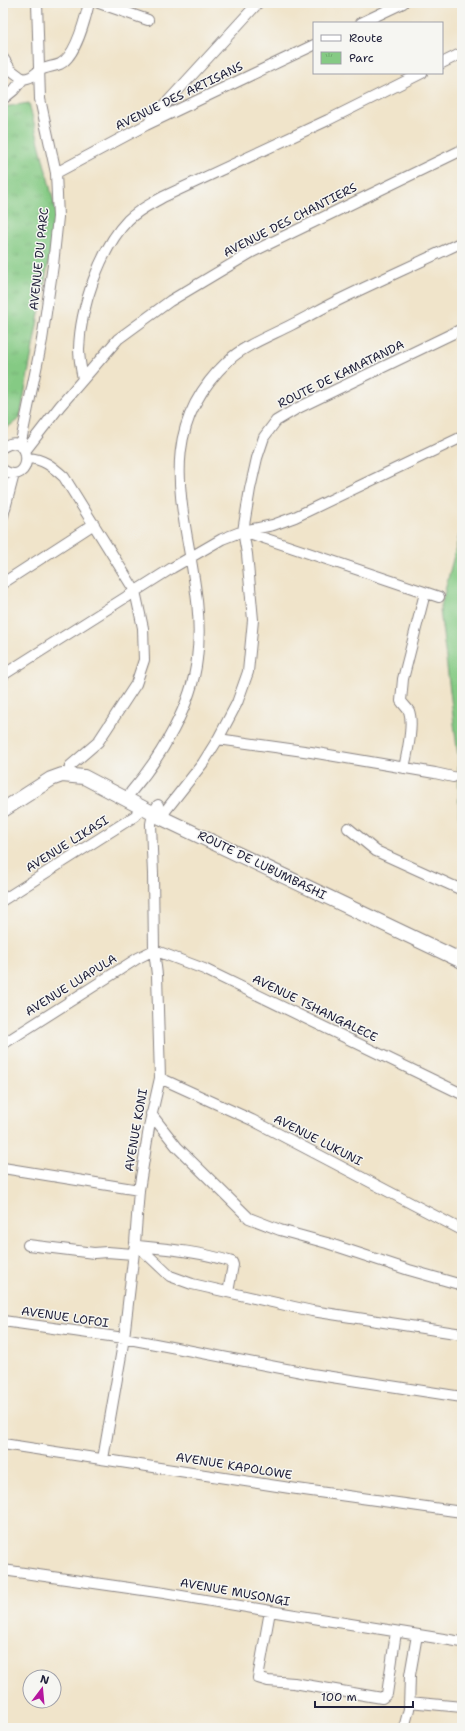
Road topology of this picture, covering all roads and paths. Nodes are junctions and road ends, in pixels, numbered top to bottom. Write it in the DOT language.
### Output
graph roads {
  1 [pos="36,3"];
  2 [pos="89,3"];
  3 [pos="99,3"];
  4 [pos="258,3"];
  5 [pos="403,3"];
  6 [pos="148,20"];
  7 [pos="363,22"];
  8 [pos="313,45"];
  9 [pos="462,53"];
  10 [pos="3,58"];
  11 [pos="443,62"];
  12 [pos="39,71"];
  13 [pos="420,74"];
  14 [pos="23,79"];
  15 [pos="3,99"];
  16 [pos="146,125"];
  17 [pos="462,150"];
  18 [pos="56,173"];
  19 [pos="462,242"];
  20 [pos="462,329"];
  21 [pos="82,379"];
  22 [pos="462,437"];
  23 [pos="3,447"];
  24 [pos="24,452"];
  25 [pos="7,473"];
  26 [pos="3,516"];
  27 [pos="94,524"];
  28 [pos="243,531"];
  29 [pos="191,557"];
  30 [pos="3,583"];
  31 [pos="135,592"];
  32 [pos="425,593"];
  33 [pos="439,597"];
  34 [pos="3,675"];
  35 [pos="218,739"];
  36 [pos="203,763"];
  37 [pos="404,768"];
  38 [pos="66,771"];
  39 [pos="453,777"];
  40 [pos="131,792"];
  41 [pos="3,800"];
  42 [pos="3,810"];
  43 [pos="156,811"];
  44 [pos="348,828"];
  45 [pos="462,890"];
  46 [pos="3,900"];
  47 [pos="154,950"];
  48 [pos="462,951"];
  49 [pos="462,961"];
  50 [pos="3,1044"];
  51 [pos="160,1078"];
  52 [pos="462,1094"];
  53 [pos="151,1118"];
  54 [pos="3,1168"];
  55 [pos="139,1190"];
  56 [pos="462,1230"];
  57 [pos="28,1245"];
  58 [pos="136,1248"];
  59 [pos="462,1285"];
  60 [pos="228,1292"];
  61 [pos="3,1321"];
  62 [pos="462,1334"];
  63 [pos="124,1338"];
  64 [pos="462,1397"];
  65 [pos="3,1444"];
  66 [pos="103,1459"];
  67 [pos="462,1512"];
  68 [pos="3,1570"];
  69 [pos="270,1611"];
  70 [pos="396,1632"];
  71 [pos="417,1635"];
  72 [pos="462,1642"];
  73 [pos="409,1702"];
  74 [pos="462,1707"];
  75 [pos="404,1728"];
  1 -- 12 [label="street, AVENUE DU PARC"];
  2 -- 12 [label="street"];
  3 -- 6 [label="street"];
  4 -- 16 [label="street"];
  5 -- 7 [label="street"];
  8 -- 16 [label="street, AVENUE DES ARTISANS"];
  9 -- 11 [label="street"];
  10 -- 14 [label="street"];
  12 -- 14 [label="street"];
  12 -- 18 [label="street, AVENUE DU PARC"];
  13 -- 21 [label="street"];
  14 -- 15 [label="street"];
  16 -- 18 [label="street, AVENUE DES ARTISANS"];
  17 -- 21 [label="street, AVENUE DES CHANTIERS"];
  18 -- 24 [label="street, AVENUE DU PARC"];
  19 -- 29 [label="street"];
  20 -- 28 [label="street, ROUTE DE KAMATANDA"];
  21 -- 24 [label="street, AVENUE DES CHANTIERS"];
  22 -- 28 [label="street"];
  23 -- 24 [label="street"];
  24 -- 25 [label="street, AVENUE DES CHANTIERS"];
  24 -- 27 [label="street"];
  25 -- 26 [label="street"];
  27 -- 30 [label="street"];
  27 -- 31 [label="street"];
  28 -- 29 [label="street"];
  28 -- 32 [label="street"];
  28 -- 35 [label="street, ROUTE DE KAMATANDA"];
  29 -- 31 [label="street"];
  29 -- 40 [label="street"];
  31 -- 34 [label="street"];
  31 -- 38 [label="street"];
  32 -- 33 [label="street"];
  32 -- 37 [label="street"];
  35 -- 36 [label="street, ROUTE DE KAMATANDA"];
  35 -- 37 [label="street"];
  36 -- 43 [label="street, AVENUE LIKASI"];
  37 -- 39 [label="street"];
  38 -- 40 [label="highway, ROUTE DE LUBUMBASHI"];
  38 -- 41 [label="highway"];
  38 -- 42 [label="highway"];
  38 -- 43 [label="highway, ROUTE DE LUBUMBASHI"];
  40 -- 43 [label="highway, ROUTE DE LUBUMBASHI"];
  43 -- 46 [label="street, AVENUE LIKASI"];
  43 -- 47 [label="street, AVENUE KONI"];
  43 -- 48 [label="highway, ROUTE DE LUBUMBASHI"];
  43 -- 49 [label="highway, ROUTE DE LUBUMBASHI"];
  44 -- 45 [label="street"];
  47 -- 50 [label="street, AVENUE LUAPULA"];
  47 -- 51 [label="street, AVENUE KONI"];
  47 -- 52 [label="street, AVENUE TSHANGALECE"];
  51 -- 53 [label="street, AVENUE KONI"];
  51 -- 56 [label="street, AVENUE LUKUNI"];
  53 -- 55 [label="street, AVENUE KONI"];
  53 -- 59 [label="street"];
  54 -- 55 [label="street"];
  55 -- 58 [label="street, AVENUE KONI"];
  57 -- 58 [label="street"];
  58 -- 60 [label="street"];
  58 -- 60 [label="street"];
  58 -- 63 [label="street, AVENUE KONI"];
  60 -- 62 [label="street"];
  61 -- 63 [label="street, AVENUE LOFOI"];
  63 -- 64 [label="street, AVENUE LOFOI"];
  63 -- 66 [label="street, AVENUE KONI"];
  65 -- 66 [label="street, AVENUE KAPOLOWE"];
  66 -- 67 [label="street, AVENUE KAPOLOWE"];
  68 -- 69 [label="street, AVENUE MUSONGI"];
  69 -- 70 [label="street, AVENUE MUSONGI"];
  69 -- 70 [label="street"];
  70 -- 71 [label="street, AVENUE MUSONGI"];
  71 -- 72 [label="street, AVENUE MUSONGI"];
  71 -- 73 [label="street"];
  73 -- 74 [label="street"];
  73 -- 75 [label="street"];
}
